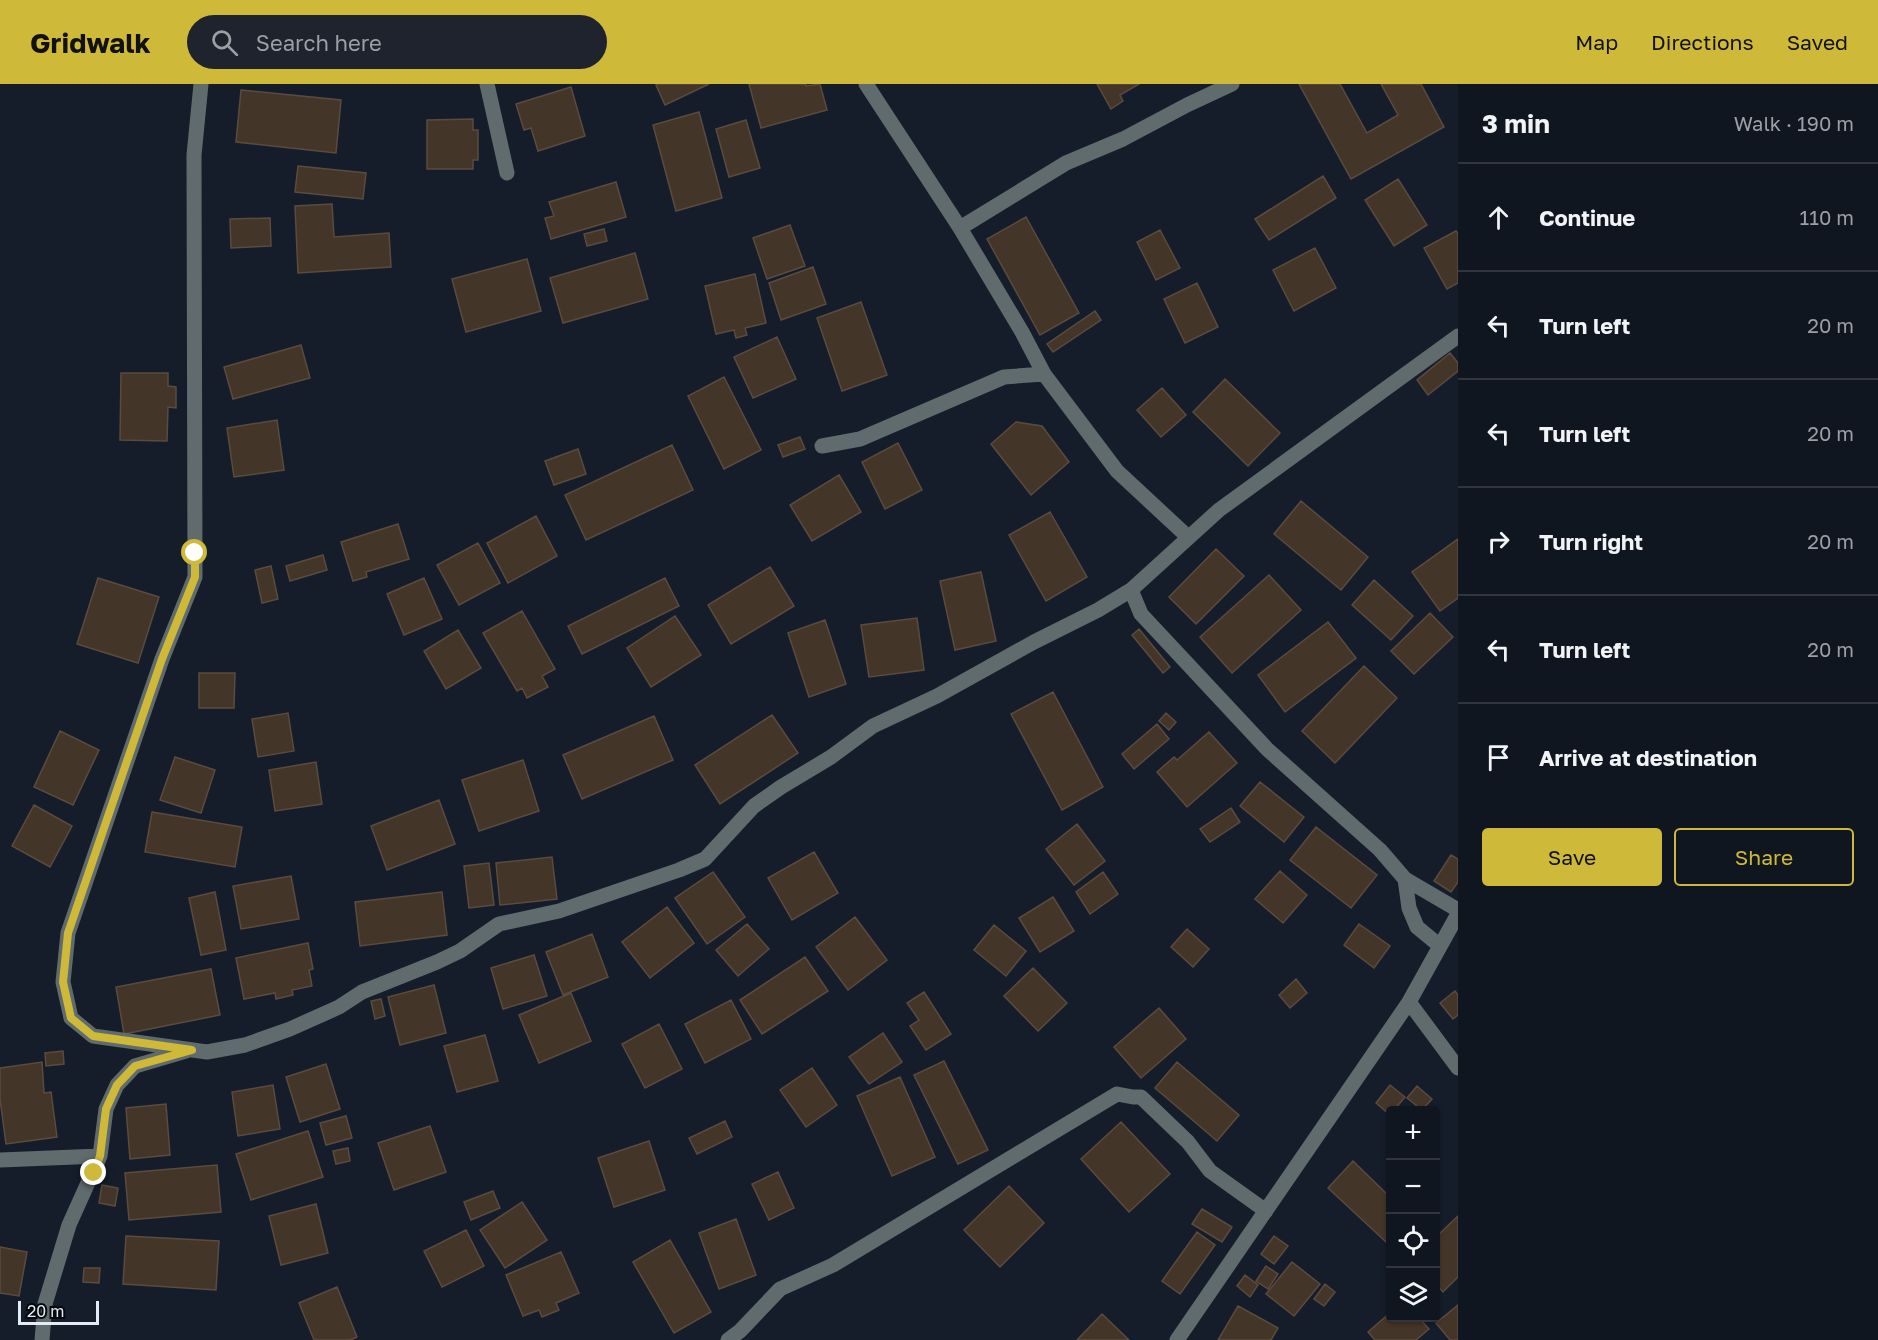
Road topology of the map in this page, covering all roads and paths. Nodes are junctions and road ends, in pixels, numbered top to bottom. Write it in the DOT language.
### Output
graph roads {
  1 [pos="201,84"];
  2 [pos="487,84"];
  3 [pos="866,84"];
  4 [pos="1232,84"];
  5 [pos="507,173"];
  6 [pos="960,228"];
  7 [pos="1458,336"];
  8 [pos="1044,374"];
  9 [pos="822,446"];
  10 [pos="1188,537"];
  11 [pos="1131,590"];
  12 [pos="1405,879"];
  13 [pos="1458,912"];
  14 [pos="1440,946"];
  15 [pos="1409,1002"];
  16 [pos="192,1050"];
  17 [pos="1458,1068"];
  18 [pos="100,1156"];
  19 [pos="0,1160"];
  20 [pos="1266,1211"];
  21 [pos="42,1340"];
  22 [pos="728,1340"];
  23 [pos="1177,1340"];
  1 -- 16 [label="street"];
  2 -- 5 [label="street"];
  3 -- 6 [label="street"];
  4 -- 6 [label="street"];
  6 -- 8 [label="street"];
  7 -- 10 [label="street"];
  8 -- 9 [label="street"];
  8 -- 10 [label="street"];
  10 -- 11 [label="street"];
  11 -- 12 [label="street"];
  11 -- 16 [label="street"];
  12 -- 13 [label="street"];
  12 -- 14 [label="street"];
  13 -- 14 [label="street"];
  14 -- 15 [label="street"];
  15 -- 17 [label="street"];
  15 -- 20 [label="street"];
  16 -- 18 [label="street"];
  18 -- 19 [label="street"];
  18 -- 21 [label="street"];
  20 -- 22 [label="street"];
  20 -- 23 [label="street"];
}
